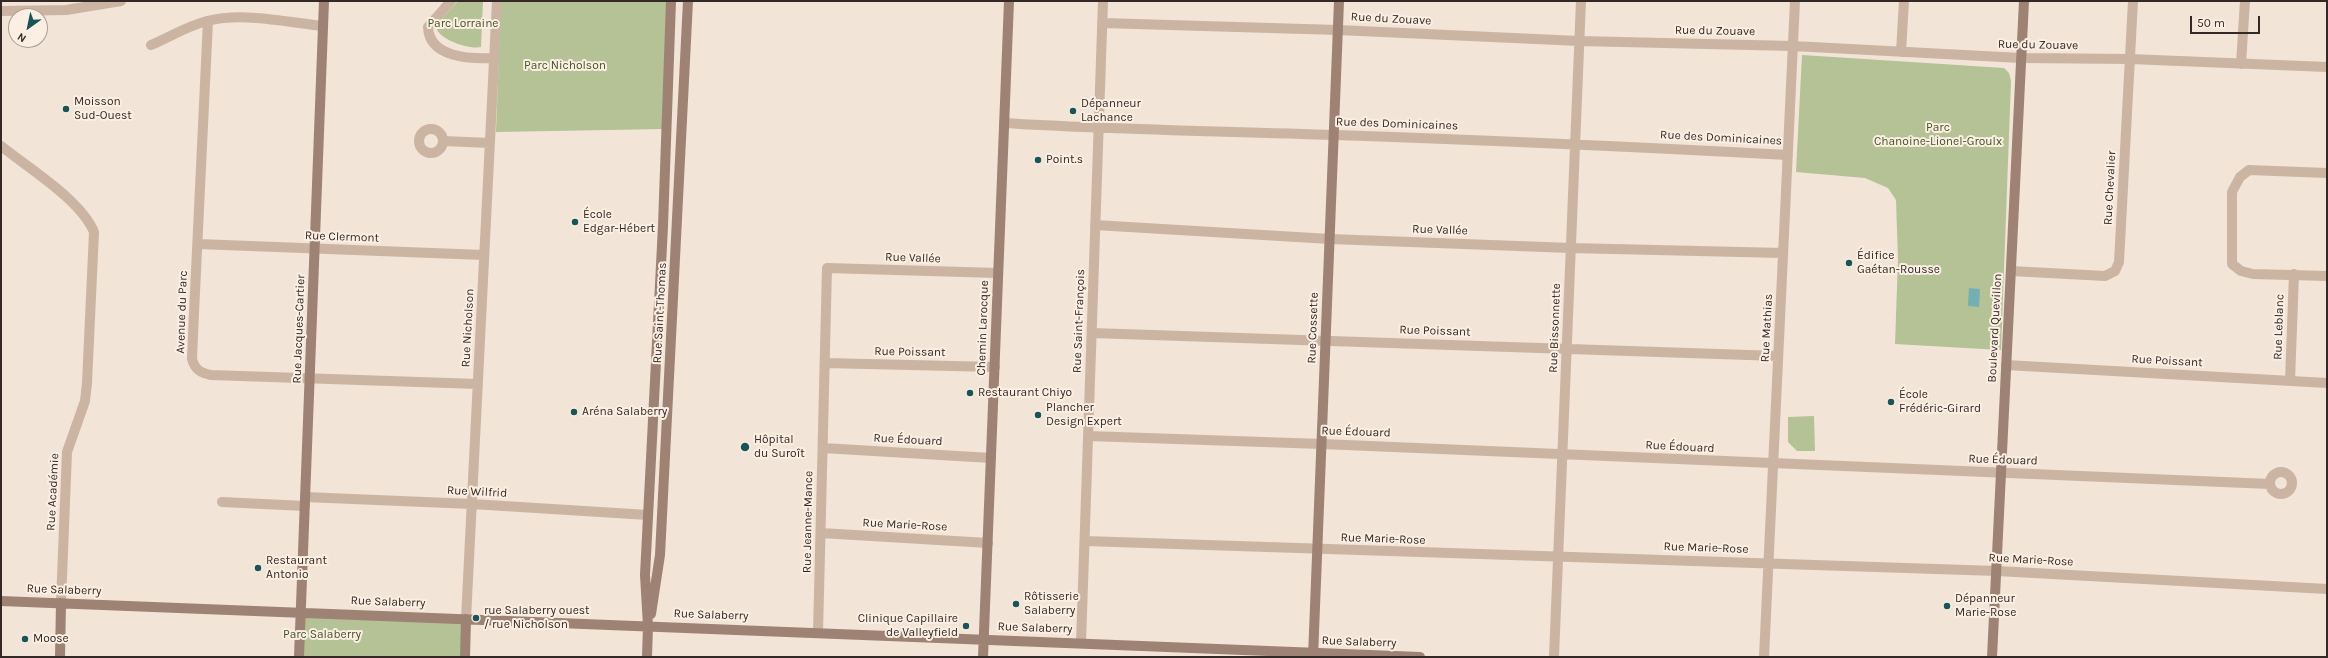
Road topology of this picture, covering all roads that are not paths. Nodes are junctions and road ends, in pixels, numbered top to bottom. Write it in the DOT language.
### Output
graph roads {
  1 [pos="121,1"];
  2 [pos="324,1"];
  3 [pos="451,1"];
  4 [pos="497,1"];
  5 [pos="671,1"];
  6 [pos="688,1"];
  7 [pos="1009,1"];
  8 [pos="1103,1"];
  9 [pos="1339,1"];
  10 [pos="1581,1"];
  11 [pos="1795,1"];
  12 [pos="1904,1"];
  13 [pos="2024,1"];
  14 [pos="2133,1"];
  15 [pos="2245,1"];
  16 [pos="2,7"];
  17 [pos="208,21"];
  18 [pos="1102,23"];
  19 [pos="323,26"];
  20 [pos="1338,30"];
  21 [pos="1579,41"];
  22 [pos="151,45"];
  23 [pos="1793,46"];
  24 [pos="1900,52"];
  25 [pos="493,58"];
  26 [pos="2021,58"];
  27 [pos="2130,59"];
  28 [pos="2241,64"];
  29 [pos="2327,67"];
  30 [pos="1004,123"];
  31 [pos="666,128"];
  32 [pos="681,129"];
  33 [pos="1098,129"];
  34 [pos="1334,135"];
  35 [pos="443,141"];
  36 [pos="490,143"];
  37 [pos="1575,144"];
  38 [pos="1,146"];
  39 [pos="1788,155"];
  40 [pos="2327,173"];
  41 [pos="1095,225"];
  42 [pos="1330,239"];
  43 [pos="198,244"];
  44 [pos="314,248"];
  45 [pos="1571,248"];
  46 [pos="1783,253"];
  47 [pos="484,255"];
  48 [pos="827,268"];
  49 [pos="2011,271"];
  50 [pos="998,274"];
  51 [pos="2294,274"];
  52 [pos="2327,276"];
  53 [pos="1092,333"];
  54 [pos="1326,340"];
  55 [pos="1567,350"];
  56 [pos="1778,356"];
  57 [pos="825,363"];
  58 [pos="2006,365"];
  59 [pos="995,367"];
  60 [pos="310,377"];
  61 [pos="2290,381"];
  62 [pos="2327,383"];
  63 [pos="478,384"];
  64 [pos="1088,436"];
  65 [pos="1322,444"];
  66 [pos="823,448"];
  67 [pos="1563,454"];
  68 [pos="991,458"];
  69 [pos="1773,464"];
  70 [pos="2001,473"];
  71 [pos="2270,484"];
  72 [pos="222,502"];
  73 [pos="305,502"];
  74 [pos="472,504"];
  75 [pos="648,515"];
  76 [pos="821,534"];
  77 [pos="1085,541"];
  78 [pos="988,543"];
  79 [pos="1318,550"];
  80 [pos="1558,557"];
  81 [pos="1768,563"];
  82 [pos="1997,571"];
  83 [pos="2327,589"];
  84 [pos="1,601"];
  85 [pos="61,603"];
  86 [pos="301,612"];
  87 [pos="466,619"];
  88 [pos="648,626"];
  89 [pos="818,633"];
  90 [pos="984,639"];
  91 [pos="1082,642"];
  92 [pos="1313,655"];
  93 [pos="60,657"];
  94 [pos="299,657"];
  95 [pos="465,657"];
  96 [pos="647,657"];
  97 [pos="984,657"];
  98 [pos="1420,657"];
  99 [pos="1554,657"];
  100 [pos="1764,657"];
  101 [pos="1992,657"];
  1 -- 16 [label="street"];
  2 -- 19 [label="street, Rue Jacques-Cartier"];
  3 -- 25 [label="street"];
  4 -- 25 [label="street, Rue Nicholson"];
  5 -- 31 [label="street, Rue Saint-Thomas"];
  6 -- 32 [label="street, Rue Saint-Thomas"];
  7 -- 30 [label="street, Chemin Larocque"];
  8 -- 18 [label="street, Rue Saint-François"];
  9 -- 20 [label="street, Rue Cossette"];
  10 -- 21 [label="street, Rue Bissonnette"];
  11 -- 23 [label="street, Rue Mathias"];
  12 -- 24 [label="street"];
  13 -- 26 [label="street, Boulevard Quevillon"];
  14 -- 27 [label="street, Rue Chevalier"];
  15 -- 28 [label="street"];
  17 -- 19 [label="street"];
  17 -- 22 [label="street"];
  17 -- 43 [label="street, Avenue du Parc"];
  18 -- 20 [label="street, Rue du Zouave"];
  18 -- 33 [label="street, Rue Saint-François"];
  19 -- 44 [label="street, Rue Jacques-Cartier"];
  20 -- 21 [label="street, Rue du Zouave"];
  20 -- 34 [label="street, Rue Cossette"];
  21 -- 23 [label="street, Rue du Zouave"];
  21 -- 37 [label="street, Rue Bissonnette"];
  23 -- 24 [label="street, Rue du Zouave"];
  23 -- 39 [label="street, Rue Mathias"];
  24 -- 26 [label="street, Rue du Zouave"];
  25 -- 36 [label="street, Rue Nicholson"];
  26 -- 27 [label="street, Rue du Zouave"];
  26 -- 49 [label="street, Boulevard Quevillon"];
  27 -- 28 [label="street, Rue du Zouave"];
  27 -- 49 [label="street, Rue Chevalier"];
  28 -- 29 [label="street, Rue du Zouave"];
  30 -- 33 [label="street, Rue des Dominicaines"];
  30 -- 50 [label="street, Chemin Larocque"];
  31 -- 32 [label="street"];
  31 -- 75 [label="street, Rue Saint-Thomas"];
  32 -- 88 [label="street, Rue Saint-Thomas"];
  33 -- 34 [label="street, Rue des Dominicaines"];
  33 -- 41 [label="street, Rue Saint-François"];
  34 -- 37 [label="street, Rue des Dominicaines"];
  34 -- 42 [label="street, Rue Cossette"];
  35 -- 36 [label="street"];
  36 -- 47 [label="street, Rue Nicholson"];
  37 -- 39 [label="street, Rue des Dominicaines"];
  37 -- 45 [label="street, Rue Bissonnette"];
  38 -- 85 [label="street, Rue Académie"];
  39 -- 46 [label="street, Rue Mathias"];
  40 -- 51 [label="street"];
  41 -- 42 [label="street, Rue Vallée"];
  41 -- 53 [label="street, Rue Saint-François"];
  42 -- 45 [label="street, Rue Vallée"];
  42 -- 54 [label="street, Rue Cossette"];
  43 -- 44 [label="street, Rue Clermont"];
  43 -- 60 [label="street, Avenue du Parc"];
  44 -- 47 [label="street, Rue Clermont"];
  44 -- 60 [label="street, Rue Jacques-Cartier"];
  45 -- 46 [label="street, Rue Vallée"];
  45 -- 55 [label="street, Rue Bissonnette"];
  46 -- 56 [label="street, Rue Mathias"];
  47 -- 63 [label="street, Rue Nicholson"];
  48 -- 50 [label="street, Rue Vallée"];
  48 -- 57 [label="street, Rue Jeanne-Mance"];
  49 -- 58 [label="street, Boulevard Quevillon"];
  50 -- 59 [label="street, Chemin Larocque"];
  51 -- 52 [label="street"];
  51 -- 61 [label="street, Rue Leblanc"];
  53 -- 54 [label="street, Rue Poissant"];
  53 -- 64 [label="street, Rue Saint-François"];
  54 -- 55 [label="street, Rue Poissant"];
  54 -- 65 [label="street, Rue Cossette"];
  55 -- 56 [label="street, Rue Poissant"];
  55 -- 67 [label="street, Rue Bissonnette"];
  56 -- 69 [label="street, Rue Mathias"];
  57 -- 59 [label="street, Rue Poissant"];
  57 -- 66 [label="street, Rue Jeanne-Mance"];
  58 -- 61 [label="street, Rue Poissant"];
  58 -- 70 [label="street, Boulevard Quevillon"];
  59 -- 68 [label="street, Chemin Larocque"];
  60 -- 63 [label="street, Avenue du Parc"];
  60 -- 73 [label="street, Rue Jacques-Cartier"];
  61 -- 62 [label="street, Rue Poissant"];
  63 -- 74 [label="street, Rue Nicholson"];
  64 -- 65 [label="street, Rue Édouard"];
  64 -- 77 [label="street, Rue Saint-François"];
  65 -- 67 [label="street, Rue Édouard"];
  65 -- 79 [label="street, Rue Cossette"];
  66 -- 68 [label="street, Rue Édouard"];
  66 -- 76 [label="street, Rue Jeanne-Mance"];
  67 -- 69 [label="street, Rue Édouard"];
  67 -- 80 [label="street, Rue Bissonnette"];
  68 -- 78 [label="street, Chemin Larocque"];
  69 -- 70 [label="street, Rue Édouard"];
  69 -- 81 [label="street, Rue Mathias"];
  70 -- 71 [label="street, Rue Édouard"];
  70 -- 82 [label="street, Boulevard Quevillon"];
  72 -- 73 [label="street, Rue Wilfrid"];
  73 -- 74 [label="street, Rue Wilfrid"];
  73 -- 86 [label="street, Rue Jacques-Cartier"];
  74 -- 75 [label="street, Rue Wilfrid"];
  74 -- 87 [label="street, Rue Nicholson"];
  75 -- 88 [label="street, Rue Saint-Thomas"];
  76 -- 78 [label="street, Rue Marie-Rose"];
  76 -- 89 [label="street, Rue Jeanne-Mance"];
  77 -- 79 [label="street, Rue Marie-Rose"];
  77 -- 91 [label="street, Rue Saint-François"];
  78 -- 90 [label="street, Chemin Larocque"];
  79 -- 80 [label="street, Rue Marie-Rose"];
  79 -- 92 [label="street, Rue Cossette"];
  80 -- 81 [label="street, Rue Marie-Rose"];
  80 -- 99 [label="street, Rue Bissonnette"];
  81 -- 82 [label="street, Rue Marie-Rose"];
  81 -- 100 [label="street, Rue Mathias"];
  82 -- 83 [label="street, Rue Marie-Rose"];
  82 -- 101 [label="street, Boulevard Quevillon"];
  84 -- 85 [label="street, Rue Salaberry"];
  85 -- 86 [label="street, Rue Salaberry"];
  85 -- 93 [label="street, Rue Académie"];
  86 -- 87 [label="street, Rue Salaberry"];
  86 -- 94 [label="street, Rue Jacques-Cartier"];
  87 -- 88 [label="street, Rue Salaberry"];
  87 -- 95 [label="street, Rue Nicholson"];
  88 -- 89 [label="street, Rue Salaberry"];
  88 -- 96 [label="street, Rue Saint-Thomas"];
  89 -- 90 [label="street, Rue Salaberry"];
  90 -- 91 [label="street, Rue Salaberry"];
  90 -- 97 [label="street, Chemin Larocque"];
  91 -- 92 [label="street, Rue Salaberry"];
  92 -- 98 [label="street, Rue Salaberry"];
}
